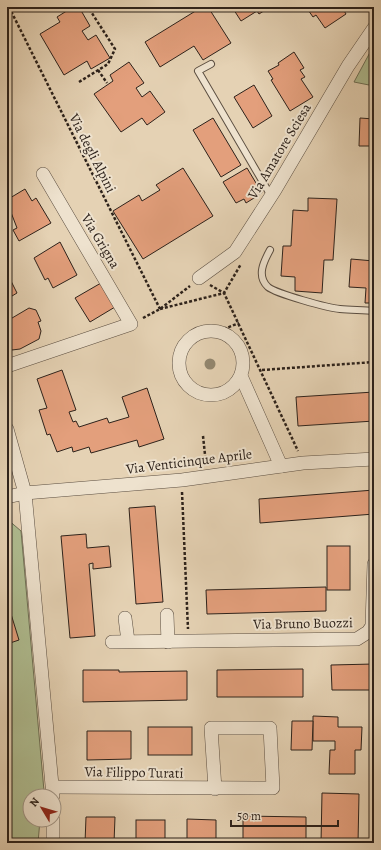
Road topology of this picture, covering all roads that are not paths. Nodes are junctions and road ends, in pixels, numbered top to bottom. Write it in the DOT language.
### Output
graph roads {
  1 [pos="374,28"];
  2 [pos="211,64"];
  3 [pos="43,174"];
  4 [pos="272,196"];
  5 [pos="270,250"];
  6 [pos="199,278"];
  7 [pos="374,311"];
  8 [pos="7,366"];
  9 [pos="241,376"];
  10 [pos="7,429"];
  11 [pos="374,458"];
  12 [pos="281,466"];
  13 [pos="25,493"];
  14 [pos="7,497"];
  15 [pos="374,564"];
  16 [pos="167,615"];
  17 [pos="125,618"];
  18 [pos="128,641"];
  19 [pos="112,642"];
  20 [pos="168,642"];
  21 [pos="53,788"];
  22 [pos="215,789"];
  23 [pos="62,791"];
  24 [pos="53,828"];
  25 [pos="52,843"];
  1 -- 4 [label="street, Via Amatore Sciesa"];
  2 -- 4 [label="lane"];
  3 -- 8 [label="street, Via Grigna"];
  4 -- 6 [label="street, Via Amatore Sciesa"];
  5 -- 7 [label="lane"];
  9 -- 9 [label="street"];
  9 -- 12 [label="street"];
  10 -- 13 [label="street"];
  11 -- 12 [label="street, Via Venticinque Aprile"];
  12 -- 13 [label="street, Via Venticinque Aprile"];
  13 -- 14 [label="street, Via Venticinque Aprile"];
  13 -- 21 [label="street"];
  15 -- 20 [label="street, Via Bruno Buozzi"];
  16 -- 20 [label="street"];
  17 -- 18 [label="street"];
  18 -- 19 [label="street, Via Bruno Buozzi"];
  18 -- 20 [label="street, Via Bruno Buozzi"];
  22 -- 22 [label="street, Via Filippo Turati"];
  22 -- 23 [label="street, Via Filippo Turati"];
  24 -- 25 [label="street"];
}
